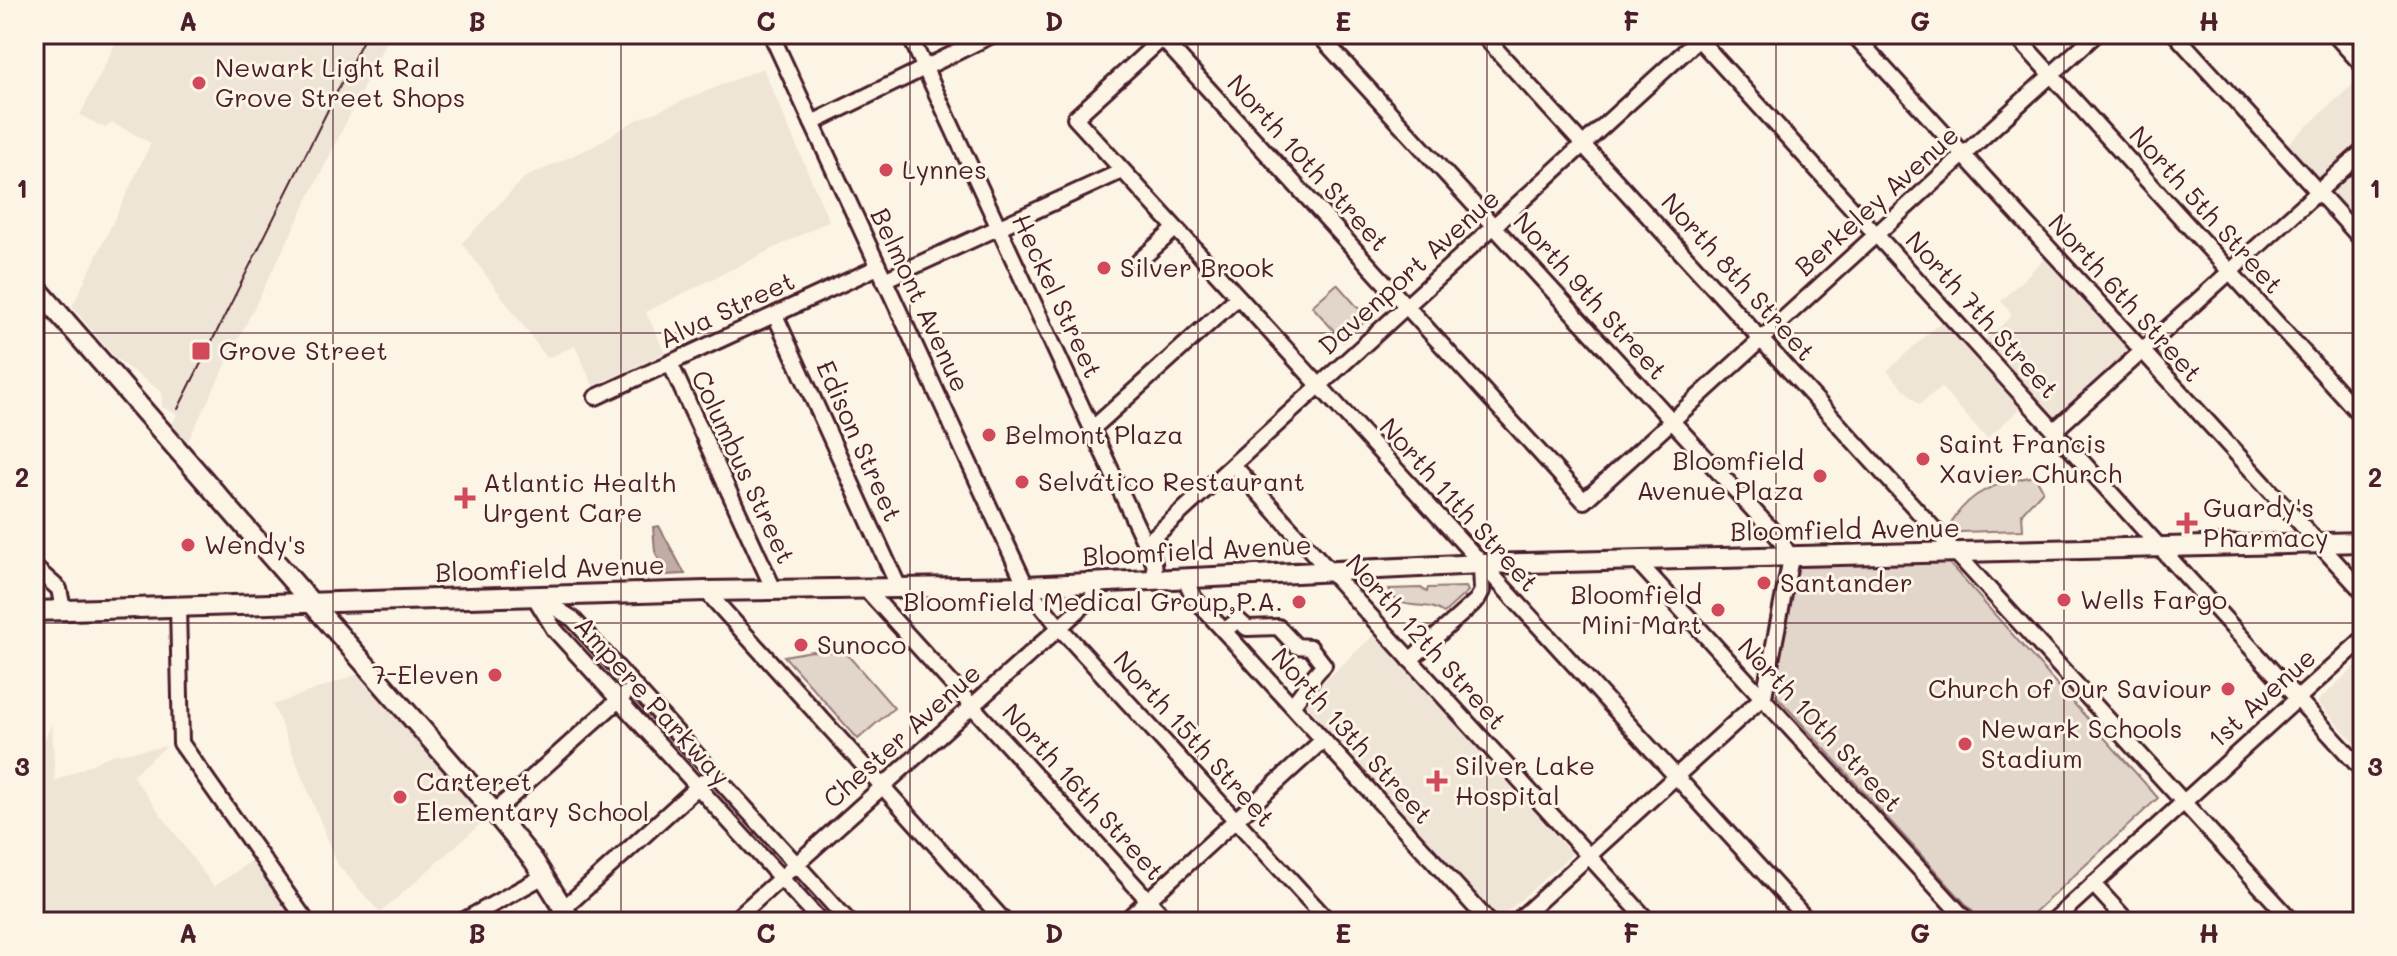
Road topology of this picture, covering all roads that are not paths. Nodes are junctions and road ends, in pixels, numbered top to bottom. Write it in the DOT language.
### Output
graph roads {
  1 [pos="771,34"];
  2 [pos="909,34"];
  3 [pos="994,34"];
  4 [pos="1318,34"];
  5 [pos="1482,34"];
  6 [pos="1853,34"];
  7 [pos="2014,34"];
  8 [pos="2096,34"];
  9 [pos="2175,34"];
  10 [pos="2334,34"];
  11 [pos="1162,36"];
  12 [pos="1699,36"];
  13 [pos="2363,66"];
  14 [pos="926,69"];
  15 [pos="2051,75"];
  16 [pos="812,123"];
  17 [pos="1584,144"];
  18 [pos="2363,151"];
  19 [pos="1963,156"];
  20 [pos="1122,171"];
  21 [pos="2318,191"];
  22 [pos="999,227"];
  23 [pos="1494,227"];
  24 [pos="1175,229"];
  25 [pos="1876,234"];
  26 [pos="2363,241"];
  27 [pos="1139,261"];
  28 [pos="2230,272"];
  29 [pos="881,273"];
  30 [pos="34,285"];
  31 [pos="1238,297"];
  32 [pos="1406,307"];
  33 [pos="775,315"];
  34 [pos="1761,339"];
  35 [pos="2141,352"];
  36 [pos="670,363"];
  37 [pos="1319,387"];
  38 [pos="596,397"];
  39 [pos="2363,418"];
  40 [pos="1672,421"];
  41 [pos="1092,429"];
  42 [pos="2054,431"];
  43 [pos="1233,465"];
  44 [pos="1584,501"];
  45 [pos="2363,542"];
  46 [pos="2318,543"];
  47 [pos="1145,545"];
  48 [pos="2160,548"];
  49 [pos="1957,553"];
  50 [pos="1791,558"];
  51 [pos="1637,561"];
  52 [pos="1481,564"];
  53 [pos="34,567"];
  54 [pos="1328,570"];
  55 [pos="1185,579"];
  56 [pos="1156,580"];
  57 [pos="1099,582"];
  58 [pos="1026,586"];
  59 [pos="865,588"];
  60 [pos="899,588"];
  61 [pos="774,590"];
  62 [pos="706,591"];
  63 [pos="2363,592"];
  64 [pos="534,596"];
  65 [pos="310,601"];
  66 [pos="178,606"];
  67 [pos="63,609"];
  68 [pos="34,611"];
  69 [pos="1060,628"];
  70 [pos="1224,631"];
  71 [pos="2363,639"];
  72 [pos="1410,660"];
  73 [pos="634,686"];
  74 [pos="1762,698"];
  75 [pos="2297,699"];
  76 [pos="619,700"];
  77 [pos="1292,705"];
  78 [pos="971,706"];
  79 [pos="1323,740"];
  80 [pos="2363,771"];
  81 [pos="713,773"];
  82 [pos="1676,777"];
  83 [pos="883,785"];
  84 [pos="698,787"];
  85 [pos="2183,802"];
  86 [pos="494,812"];
  87 [pos="1235,820"];
  88 [pos="1589,856"];
  89 [pos="796,863"];
  90 [pos="544,876"];
  91 [pos="781,877"];
  92 [pos="2093,884"];
  93 [pos="1148,900"];
  94 [pos="568,915"];
  95 [pos="307,922"];
  96 [pos="461,922"];
  97 [pos="732,922"];
  98 [pos="821,922"];
  99 [pos="849,922"];
  100 [pos="1005,922"];
  101 [pos="1124,922"];
  102 [pos="1168,922"];
  103 [pos="1329,922"];
  104 [pos="1489,922"];
  105 [pos="1516,922"];
  106 [pos="1649,922"];
  107 [pos="1809,922"];
  108 [pos="1968,922"];
  109 [pos="2052,922"];
  110 [pos="2128,922"];
  111 [pos="2293,922"];
  1 -- 16 [label="street, Belmont Avenue"];
  2 -- 14 [label="street, Heckel Street"];
  3 -- 14 [label="street"];
  4 -- 23 [label="street, North 9th Street"];
  5 -- 17 [label="street, North 8th Street"];
  6 -- 19 [label="street, North 6th Street"];
  7 -- 15 [label="street, North 5th Street"];
  8 -- 15 [label="street, Berkeley Avenue"];
  9 -- 21 [label="street"];
  10 -- 13 [label="street"];
  11 -- 20 [label="street, North 11th Street"];
  11 -- 32 [label="street, North 10th Street"];
  12 -- 17 [label="street, Davenport Avenue"];
  12 -- 25 [label="street, North 7th Street"];
  14 -- 16 [label="street"];
  14 -- 22 [label="street, Heckel Street"];
  15 -- 19 [label="street, Berkeley Avenue"];
  15 -- 28 [label="street, North 5th Street"];
  16 -- 29 [label="street, Belmont Avenue"];
  17 -- 23 [label="street, Davenport Avenue"];
  17 -- 34 [label="street, North 8th Street"];
  18 -- 21 [label="street"];
  19 -- 25 [label="street, Berkeley Avenue"];
  19 -- 35 [label="street, North 6th Street"];
  20 -- 22 [label="street, Alva Street"];
  20 -- 24 [label="street, North 11th Street"];
  21 -- 26 [label="street"];
  21 -- 28 [label="street"];
  22 -- 29 [label="street, Alva Street"];
  22 -- 41 [label="street, Heckel Street"];
  23 -- 32 [label="street, Davenport Avenue"];
  23 -- 40 [label="street, North 9th Street"];
  24 -- 27 [label="street"];
  24 -- 31 [label="street, North 11th Street"];
  25 -- 34 [label="street, Berkeley Avenue"];
  25 -- 42 [label="street, North 7th Street"];
  28 -- 35 [label="street"];
  28 -- 39 [label="street, North 5th Street"];
  29 -- 33 [label="street, Alva Street"];
  29 -- 58 [label="street, Belmont Avenue"];
  30 -- 65 [label="main road"];
  31 -- 37 [label="street, North 11th Street"];
  31 -- 41 [label="street"];
  32 -- 37 [label="street, Davenport Avenue"];
  32 -- 44 [label="street, North 10th Street"];
  33 -- 36 [label="street, Alva Street"];
  33 -- 60 [label="street, Edison Street"];
  34 -- 40 [label="street, Berkeley Avenue"];
  34 -- 49 [label="street, North 8th Street"];
  35 -- 42 [label="street"];
  35 -- 46 [label="street, North 6th Street"];
  36 -- 38 [label="street, Alva Street"];
  36 -- 61 [label="street, Columbus Street"];
  37 -- 43 [label="street, Davenport Avenue"];
  37 -- 52 [label="street, North 11th Street"];
  40 -- 44 [label="street, Berkeley Avenue"];
  40 -- 50 [label="street, North 9th Street"];
  41 -- 47 [label="street, Heckel Street"];
  42 -- 48 [label="street, North 7th Street"];
  43 -- 47 [label="street, Davenport Avenue"];
  43 -- 54 [label="street, North 12th Street"];
  45 -- 46 [label="main road, Bloomfield Avenue"];
  46 -- 48 [label="main road, Bloomfield Avenue"];
  46 -- 63 [label="street, North 6th Street"];
  47 -- 56 [label="street, Heckel Street"];
  48 -- 49 [label="main road, Bloomfield Avenue"];
  48 -- 75 [label="street, North 7th Street"];
  49 -- 50 [label="main road, Bloomfield Avenue"];
  49 -- 85 [label="street, North 8th Street"];
  50 -- 51 [label="main road, Bloomfield Avenue"];
  50 -- 74 [label="street"];
  51 -- 52 [label="main road, Bloomfield Avenue"];
  51 -- 74 [label="street, North 10th Street"];
  52 -- 54 [label="main road, Bloomfield Avenue"];
  52 -- 72 [label="street"];
  52 -- 82 [label="street, North 11th Street"];
  53 -- 67 [label="street"];
  54 -- 55 [label="main road, Bloomfield Avenue"];
  54 -- 72 [label="street, North 12th Street"];
  55 -- 56 [label="main road, Bloomfield Avenue"];
  55 -- 70 [label="street, North 13th Street"];
  56 -- 57 [label="main road, Bloomfield Avenue"];
  57 -- 58 [label="main road, Bloomfield Avenue"];
  57 -- 69 [label="street, Chester Avenue"];
  58 -- 60 [label="main road, Bloomfield Avenue"];
  58 -- 69 [label="street, North 15th Street"];
  59 -- 60 [label="main road, Bloomfield Avenue"];
  59 -- 61 [label="main road, Bloomfield Avenue"];
  59 -- 78 [label="street, North 16th Street"];
  61 -- 62 [label="main road, Bloomfield Avenue"];
  62 -- 64 [label="main road, Bloomfield Avenue"];
  62 -- 83 [label="street"];
  64 -- 65 [label="main road, Bloomfield Avenue"];
  64 -- 73 [label="street, Ampere Parkway"];
  64 -- 76 [label="street, Ampere Parkway"];
  65 -- 66 [label="main road, Bloomfield Avenue"];
  65 -- 86 [label="main road"];
  66 -- 67 [label="main road, Bloomfield Avenue"];
  66 -- 95 [label="street"];
  67 -- 68 [label="main road, Bloomfield Avenue"];
  69 -- 78 [label="street, Chester Avenue"];
  69 -- 87 [label="street, North 15th Street"];
  70 -- 77 [label="street, North 13th Street"];
  70 -- 77 [label="street"];
  71 -- 75 [label="street, 1st Avenue"];
  72 -- 88 [label="street, North 12th Street"];
  73 -- 76 [label="street"];
  73 -- 81 [label="street, Ampere Parkway"];
  74 -- 82 [label="street"];
  74 -- 108 [label="street, North 10th Street"];
  75 -- 80 [label="street, North 7th Street"];
  75 -- 85 [label="street, 1st Avenue"];
  76 -- 84 [label="street, Ampere Parkway"];
  76 -- 86 [label="street"];
  77 -- 79 [label="street, North 13th Street"];
  78 -- 83 [label="street, Chester Avenue"];
  78 -- 93 [label="street, North 16th Street"];
  79 -- 87 [label="street"];
  79 -- 104 [label="street, North 13th Street"];
  81 -- 84 [label="street"];
  81 -- 89 [label="street, Ampere Parkway"];
  82 -- 88 [label="street"];
  82 -- 107 [label="street, North 11th Street"];
  83 -- 89 [label="street, Chester Avenue"];
  83 -- 100 [label="street"];
  84 -- 91 [label="street, Ampere Parkway"];
  84 -- 94 [label="street"];
  85 -- 92 [label="street, 1st Avenue"];
  85 -- 111 [label="street, North 8th Street"];
  86 -- 90 [label="main road"];
  87 -- 93 [label="street"];
  87 -- 103 [label="street, North 15th Street"];
  88 -- 105 [label="street"];
  88 -- 106 [label="street, North 12th Street"];
  89 -- 91 [label="street, Chester Avenue"];
  89 -- 99 [label="street, Ampere Parkway"];
  90 -- 94 [label="main road"];
  90 -- 96 [label="street"];
  91 -- 97 [label="street, Chester Avenue"];
  91 -- 98 [label="street, Ampere Parkway"];
  92 -- 109 [label="street, 1st Avenue"];
  92 -- 110 [label="street"];
  93 -- 101 [label="street"];
  93 -- 102 [label="street, North 16th Street"];
}
